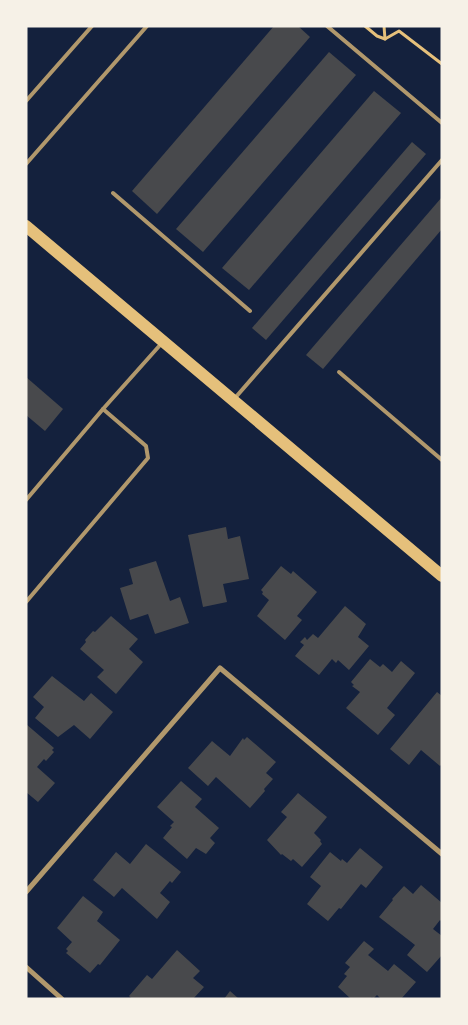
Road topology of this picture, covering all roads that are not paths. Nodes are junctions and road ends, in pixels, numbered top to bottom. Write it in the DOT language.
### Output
graph roads {
  1 [pos="92,26"];
  2 [pos="147,26"];
  3 [pos="326,26"];
  4 [pos="26,101"];
  5 [pos="442,123"];
  6 [pos="442,160"];
  7 [pos="26,164"];
  8 [pos="113,193"];
  9 [pos="26,226"];
  10 [pos="250,311"];
  11 [pos="162,342"];
  12 [pos="339,372"];
  13 [pos="233,401"];
  14 [pos="103,409"];
  15 [pos="442,460"];
  16 [pos="26,500"];
  17 [pos="442,576"];
  18 [pos="26,602"];
  19 [pos="442,854"];
  20 [pos="26,892"];
  21 [pos="26,967"];
  22 [pos="62,999"];
  1 -- 4 [label="lane"];
  2 -- 7 [label="lane"];
  3 -- 5 [label="lane"];
  6 -- 13 [label="lane"];
  8 -- 10 [label="lane"];
  9 -- 11 [label="main road"];
  11 -- 13 [label="main road"];
  11 -- 14 [label="lane"];
  12 -- 15 [label="lane"];
  13 -- 17 [label="main road"];
  14 -- 16 [label="lane"];
  14 -- 18 [label="lane"];
  19 -- 20 [label="street"];
  21 -- 22 [label="street"];
}
